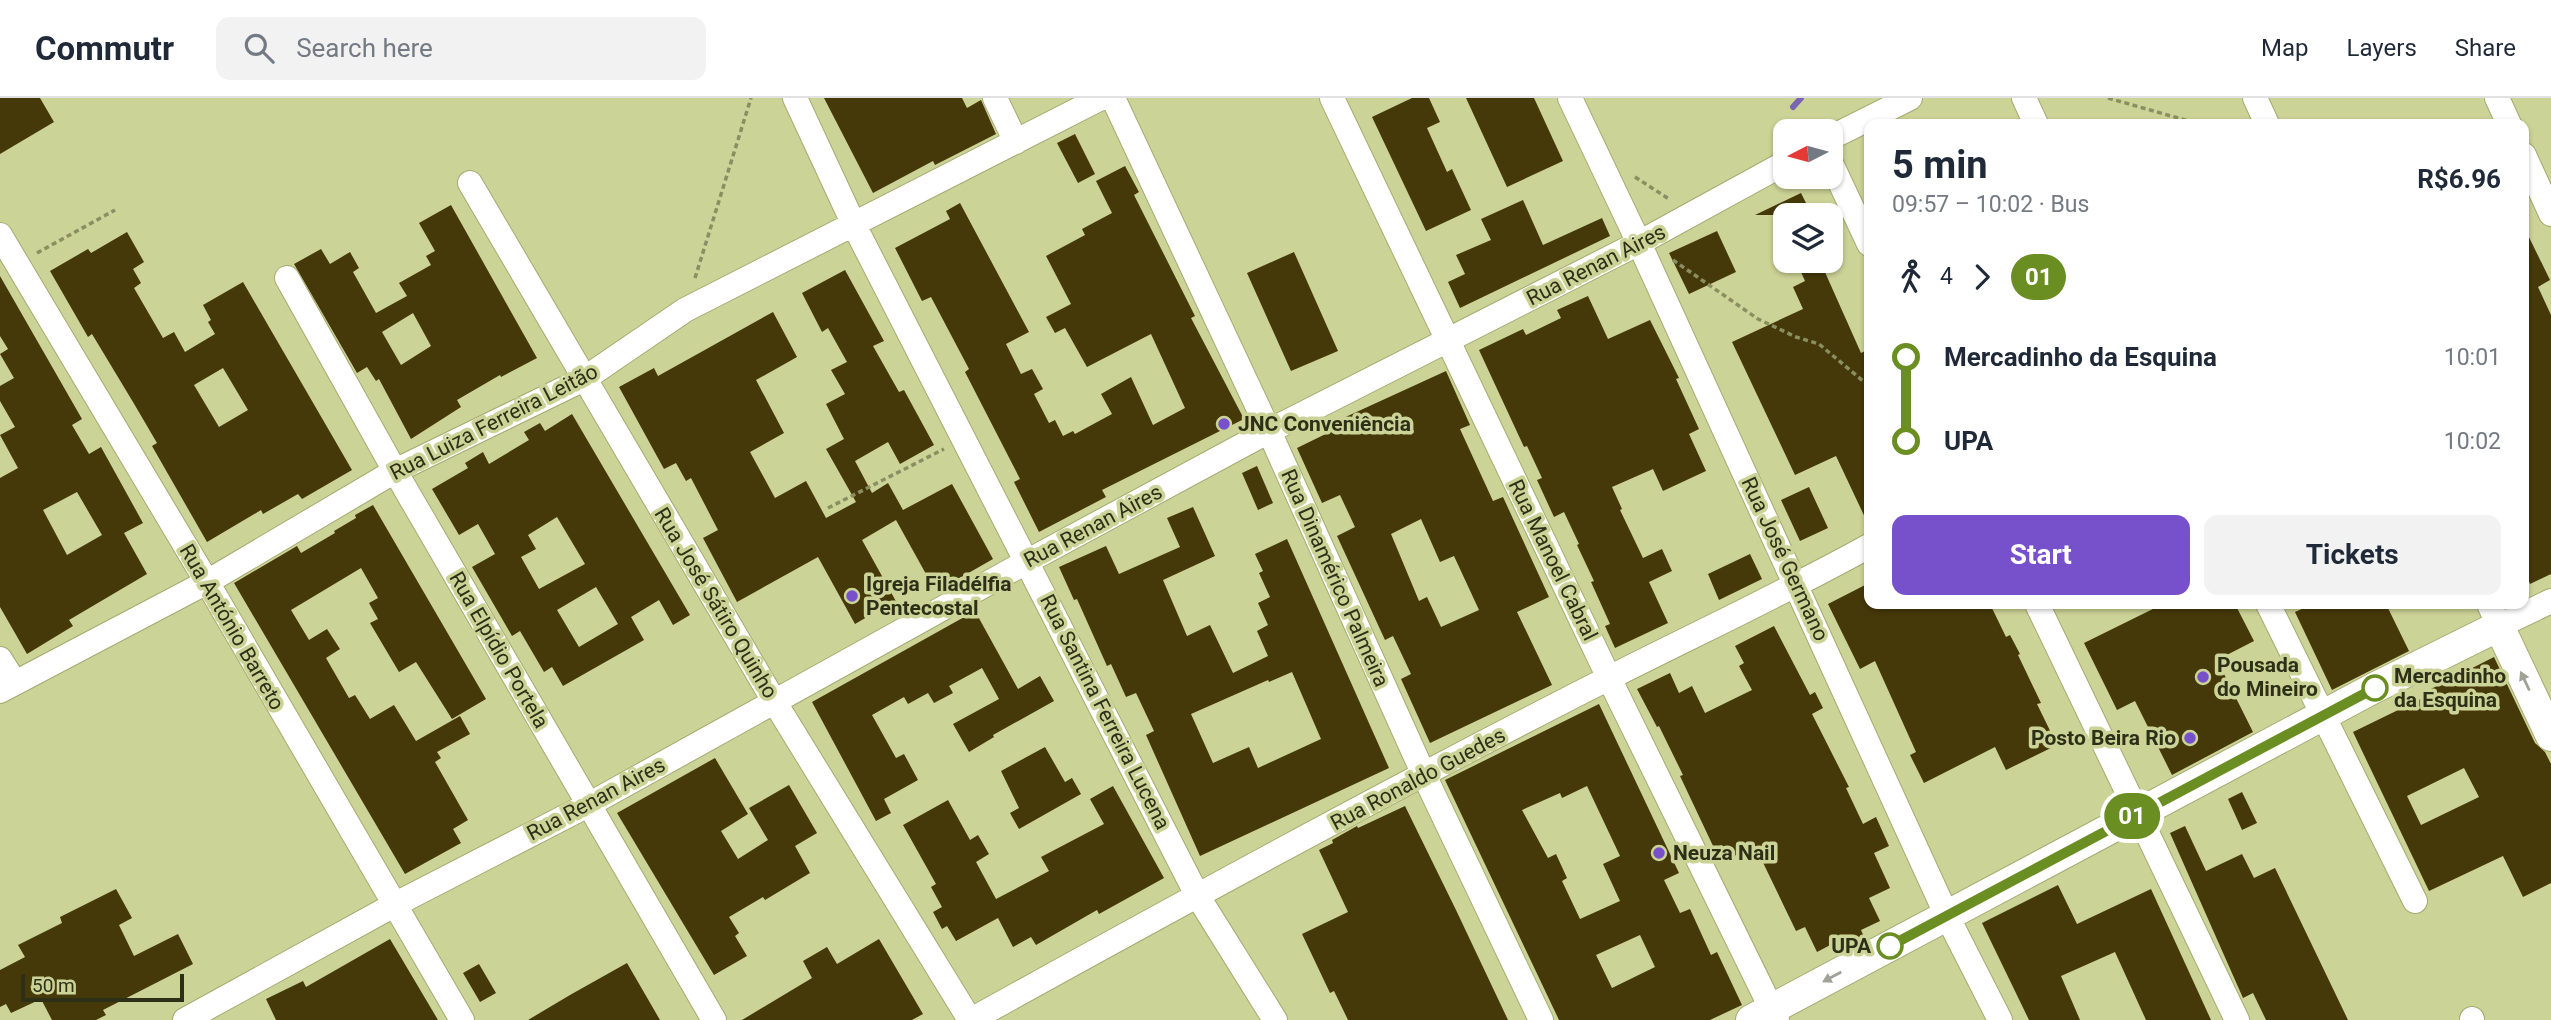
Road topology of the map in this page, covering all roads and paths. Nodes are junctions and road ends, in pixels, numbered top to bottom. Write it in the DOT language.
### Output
graph roads {
  1 [pos="751,98"];
  2 [pos="794,98"];
  3 [pos="995,98"];
  4 [pos="1101,98"];
  5 [pos="1113,98"];
  6 [pos="1332,98"];
  7 [pos="1570,98"];
  8 [pos="1909,98"];
  9 [pos="2024,98"];
  10 [pos="2108,98"];
  11 [pos="2255,98"];
  12 [pos="2497,98"];
  13 [pos="1868,119"];
  14 [pos="2034,119"];
  15 [pos="2182,119"];
  16 [pos="2265,119"];
  17 [pos="2507,119"];
  18 [pos="1864,121"];
  19 [pos="1843,131"];
  20 [pos="1016,142"];
  21 [pos="1598,158"];
  22 [pos="2529,167"];
  23 [pos="1773,170"];
  24 [pos="470,183"];
  25 [pos="1843,189"];
  26 [pos="2542,199"];
  27 [pos="115,210"];
  28 [pos="1701,210"];
  29 [pos="854,225"];
  30 [pos="1864,233"];
  31 [pos="0,235"];
  32 [pos="1639,243"];
  33 [pos="8,268"];
  34 [pos="287,278"];
  35 [pos="685,310"];
  36 [pos="1447,341"];
  37 [pos="584,379"];
  38 [pos="1864,382"];
  39 [pos="1269,431"];
  40 [pos="964,439"];
  41 [pos="394,471"];
  42 [pos="828,508"];
  43 [pos="1864,549"];
  44 [pos="1028,561"];
  45 [pos="207,582"];
  46 [pos="1797,585"];
  47 [pos="2551,601"];
  48 [pos="2529,606"];
  49 [pos="2039,609"];
  50 [pos="2271,609"];
  51 [pos="2518,609"];
  52 [pos="2494,615"];
  53 [pos="0,659"];
  54 [pos="1609,678"];
  55 [pos="7,687"];
  56 [pos="774,701"];
  57 [pos="2324,716"];
  58 [pos="2551,736"];
  59 [pos="1424,775"];
  60 [pos="590,804"];
  61 [pos="2137,814"];
  62 [pos="1197,895"];
  63 [pos="2415,901"];
  64 [pos="394,905"];
  65 [pos="1947,916"];
  66 [pos="214,1014"];
  67 [pos="1766,1016"];
  68 [pos="185,1020"];
  69 [pos="462,1020"];
  70 [pos="714,1020"];
  71 [pos="970,1020"];
  72 [pos="1275,1020"];
  73 [pos="1541,1020"];
  74 [pos="2000,1020"];
  75 [pos="2237,1020"];
  1 -- 35 [label="path"];
  2 -- 29 [label="street, Rua Santina Ferreira Lucena"];
  3 -- 20 [label="street"];
  4 -- 20 [label="street, Rua Luiza Ferreira Leitão"];
  5 -- 39 [label="street, Rua Dinamérico Palmeira"];
  6 -- 36 [label="street, Rua Manoel Cabral"];
  7 -- 21 [label="street, Rua José Germano"];
  8 -- 13 [label="street"];
  9 -- 14 [label="street"];
  10 -- 15 [label="path"];
  11 -- 16 [label="street"];
  12 -- 17 [label="street"];
  18 -- 19 [label="street"];
  20 -- 29 [label="street, Rua Luiza Ferreira Leitão"];
  21 -- 28 [label="path"];
  21 -- 32 [label="street, Rua José Germano"];
  22 -- 26 [label="street"];
  23 -- 28 [label="street, Rua Renan Aires"];
  24 -- 37 [label="street, Rua José Sátiro Quinho"];
  25 -- 30 [label="street"];
  27 -- 33 [label="path"];
  28 -- 32 [label="street, Rua Renan Aires"];
  29 -- 35 [label="street, Rua Luiza Ferreira Leitão"];
  29 -- 40 [label="street, Rua Santina Ferreira Lucena"];
  31 -- 33 [label="street, Rua António Barreto"];
  32 -- 36 [label="street, Rua Renan Aires"];
  32 -- 38 [label="path"];
  32 -- 46 [label="street, Rua José Germano"];
  33 -- 45 [label="street, Rua António Barreto"];
  34 -- 41 [label="street, Rua Elpídio Portela"];
  35 -- 37 [label="street, Rua Luiza Ferreira Leitão"];
  36 -- 39 [label="street, Rua Renan Aires"];
  36 -- 54 [label="street, Rua Manoel Cabral"];
  37 -- 41 [label="street, Rua Luiza Ferreira Leitão"];
  37 -- 56 [label="street, Rua José Sátiro Quinho"];
  39 -- 44 [label="street, Rua Renan Aires"];
  39 -- 59 [label="street, Rua Dinamérico Palmeira"];
  40 -- 42 [label="path"];
  40 -- 44 [label="street, Rua Santina Ferreira Lucena"];
  41 -- 45 [label="street, Rua Luiza Ferreira Leitão"];
  41 -- 60 [label="street, Rua Elpídio Portela"];
  43 -- 46 [label="street, Rua Ronaldo Guedes"];
  44 -- 56 [label="street, Rua Renan Aires"];
  44 -- 62 [label="street, Rua Santina Ferreira Lucena"];
  45 -- 55 [label="street, Rua Luiza Ferreira Leitão"];
  45 -- 64 [label="street, Rua António Barreto"];
  46 -- 54 [label="street, Rua Ronaldo Guedes"];
  46 -- 65 [label="street, Rua José Germano"];
  47 -- 48 [label="street"];
  49 -- 61 [label="street"];
  50 -- 57 [label="street"];
  51 -- 52 [label="street"];
  52 -- 57 [label="main road"];
  58 -- 52 [label="main road, one-way"];
  53 -- 55 [label="street"];
  54 -- 59 [label="street, Rua Ronaldo Guedes"];
  54 -- 67 [label="street, Rua Manoel Cabral"];
  56 -- 60 [label="street, Rua Renan Aires"];
  56 -- 71 [label="street, Rua José Sátiro Quinho"];
  57 -- 61 [label="main road"];
  57 -- 63 [label="street"];
  59 -- 62 [label="street, Rua Ronaldo Guedes"];
  59 -- 73 [label="street, Rua Dinamérico Palmeira"];
  60 -- 64 [label="street, Rua Renan Aires"];
  60 -- 70 [label="street, Rua Elpídio Portela"];
  61 -- 65 [label="main road"];
  61 -- 75 [label="street"];
  62 -- 71 [label="street, Rua Ronaldo Guedes"];
  62 -- 72 [label="street, Rua Santina Ferreira Lucena"];
  64 -- 66 [label="street, Rua Renan Aires"];
  64 -- 69 [label="street, Rua António Barreto"];
  65 -- 67 [label="main road, one-way"];
  65 -- 74 [label="street, Rua José Germano"];
  66 -- 68 [label="street, Rua Renan Aires"];
}
